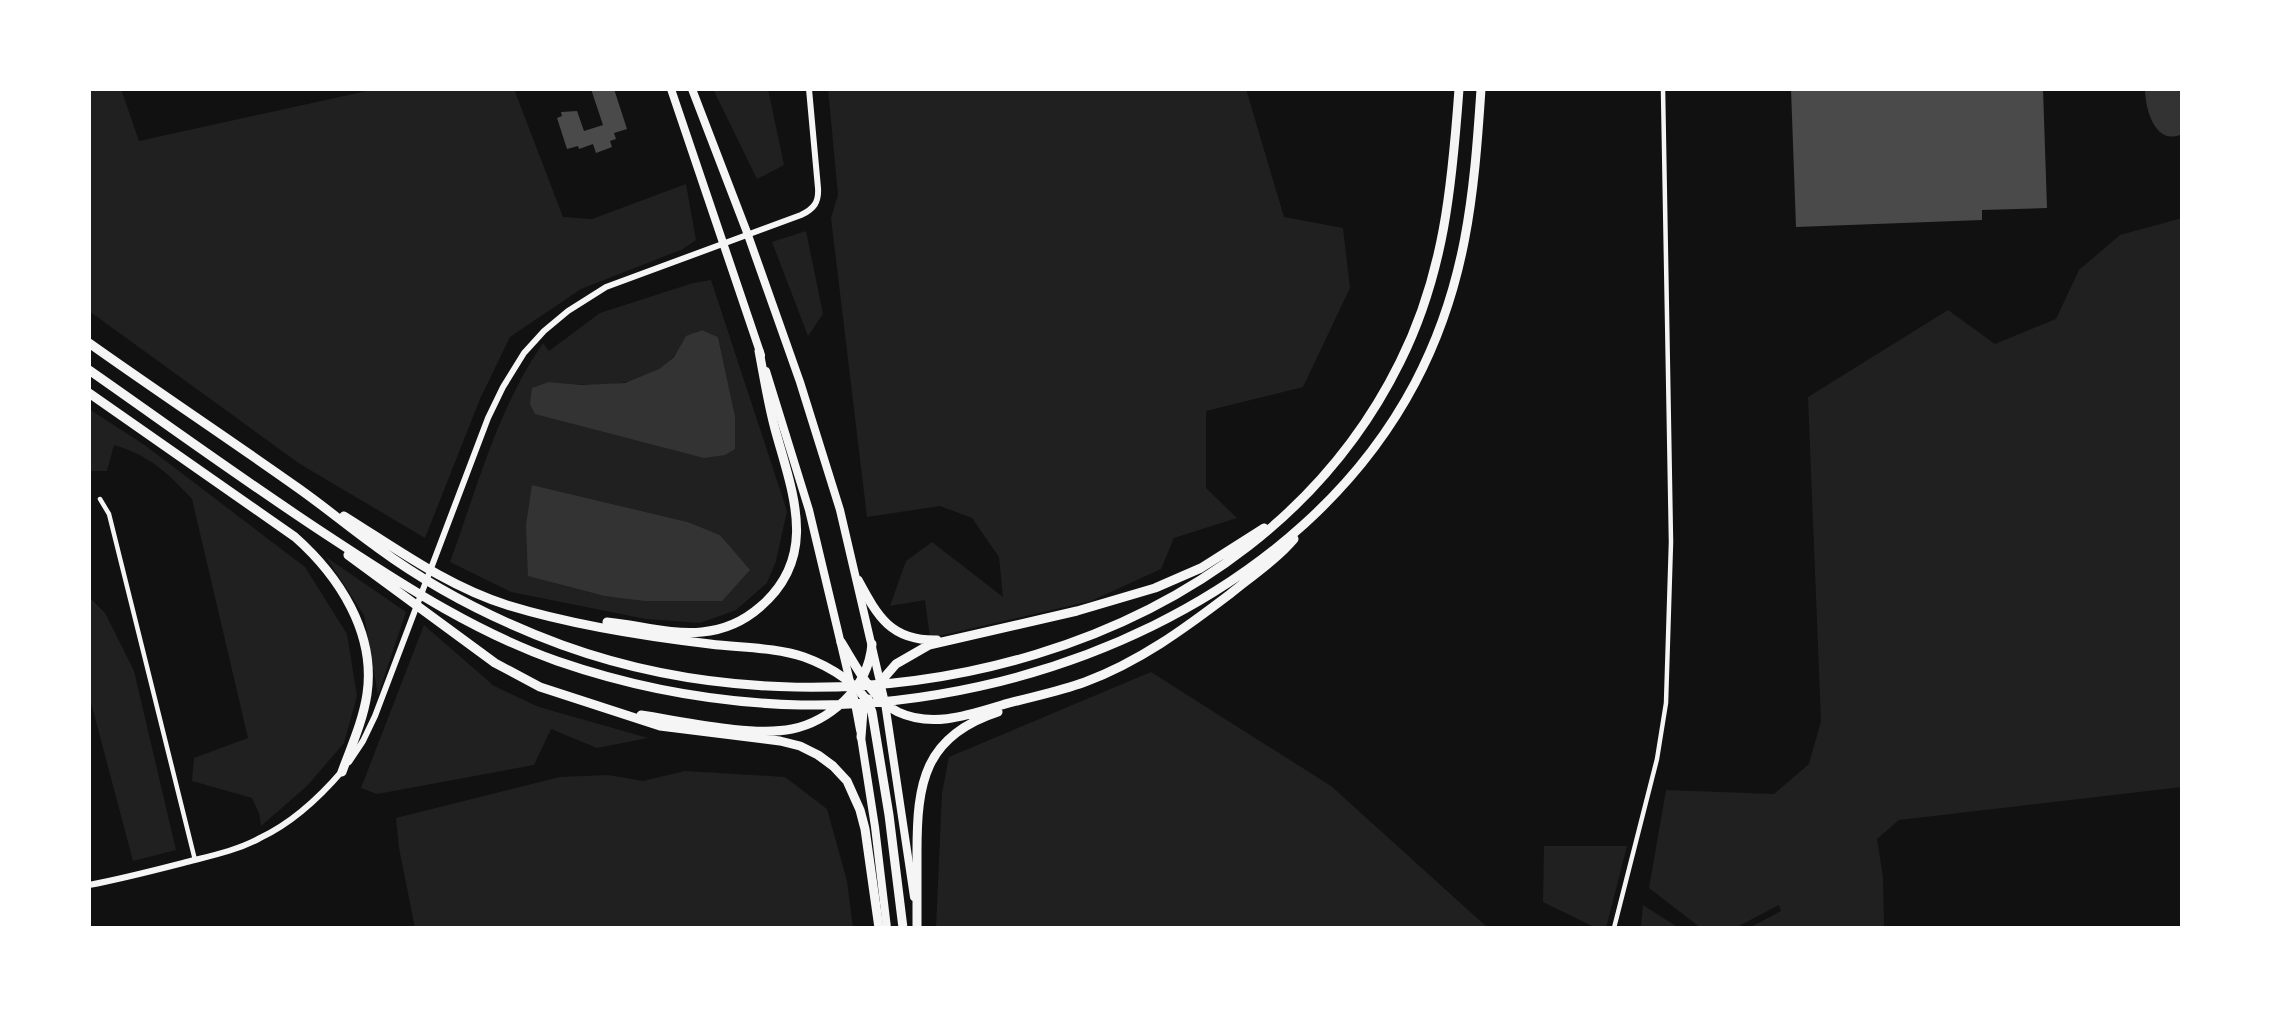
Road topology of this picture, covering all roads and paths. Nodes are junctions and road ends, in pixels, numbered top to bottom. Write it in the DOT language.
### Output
graph roads {
  1 [pos="671,89"];
  2 [pos="692,89"];
  3 [pos="809,89"];
  4 [pos="1459,89"];
  5 [pos="1481,89"];
  6 [pos="1662,89"];
  7 [pos="748,235"];
  8 [pos="723,244"];
  9 [pos="89,343"];
  10 [pos="759,351"];
  11 [pos="89,370"];
  12 [pos="89,393"];
  13 [pos="301,490"];
  14 [pos="100,499"];
  15 [pos="1292,510"];
  16 [pos="1314,516"];
  17 [pos="299,517"];
  18 [pos="858,580"];
  19 [pos="549,616"];
  20 [pos="949,639"];
  21 [pos="841,642"];
  22 [pos="872,644"];
  23 [pos="863,677"];
  24 [pos="880,680"];
  25 [pos="853,688"];
  26 [pos="873,690"];
  27 [pos="1049,694"];
  28 [pos="867,700"];
  29 [pos="885,703"];
  30 [pos="615,711"];
  31 [pos="861,737"];
  32 [pos="342,772"];
  33 [pos="195,860"];
  34 [pos="89,885"];
  35 [pos="879,928"];
  36 [pos="887,928"];
  37 [pos="903,928"];
  38 [pos="916,928"];
  39 [pos="1614,928"];
  1 -- 8 [label="main road"];
  2 -- 7 [label="main road"];
  3 -- 7 [label="street"];
  4 -- 15 [label="highway"];
  5 -- 16 [label="highway"];
  6 -- 39 [label="street"];
  7 -- 8 [label="street"];
  7 -- 18 [label="main road"];
  8 -- 10 [label="main road"];
  8 -- 32 [label="street"];
  9 -- 13 [label="highway"];
  10 -- 19 [label="highway"];
  10 -- 21 [label="main road"];
  11 -- 17 [label="highway"];
  12 -- 32 [label="highway"];
  13 -- 15 [label="highway"];
  13 -- 19 [label="highway"];
  14 -- 33 [label="street"];
  15 -- 20 [label="highway"];
  16 -- 17 [label="highway"];
  16 -- 27 [label="highway"];
  17 -- 30 [label="highway"];
  18 -- 20 [label="highway"];
  18 -- 22 [label="main road"];
  19 -- 25 [label="highway"];
  20 -- 24 [label="highway"];
  21 -- 23 [label="highway"];
  21 -- 25 [label="main road"];
  22 -- 23 [label="highway"];
  22 -- 24 [label="main road"];
  23 -- 25 [label="highway"];
  23 -- 26 [label="highway"];
  24 -- 26 [label="highway"];
  24 -- 29 [label="main road"];
  25 -- 28 [label="highway"];
  25 -- 30 [label="highway"];
  25 -- 31 [label="main road"];
  26 -- 28 [label="highway"];
  26 -- 29 [label="highway"];
  27 -- 29 [label="highway"];
  27 -- 38 [label="highway"];
  28 -- 31 [label="highway"];
  28 -- 37 [label="highway"];
  29 -- 38 [label="main road"];
  30 -- 35 [label="highway"];
  31 -- 36 [label="main road"];
  32 -- 33 [label="street"];
  33 -- 34 [label="street"];
}
